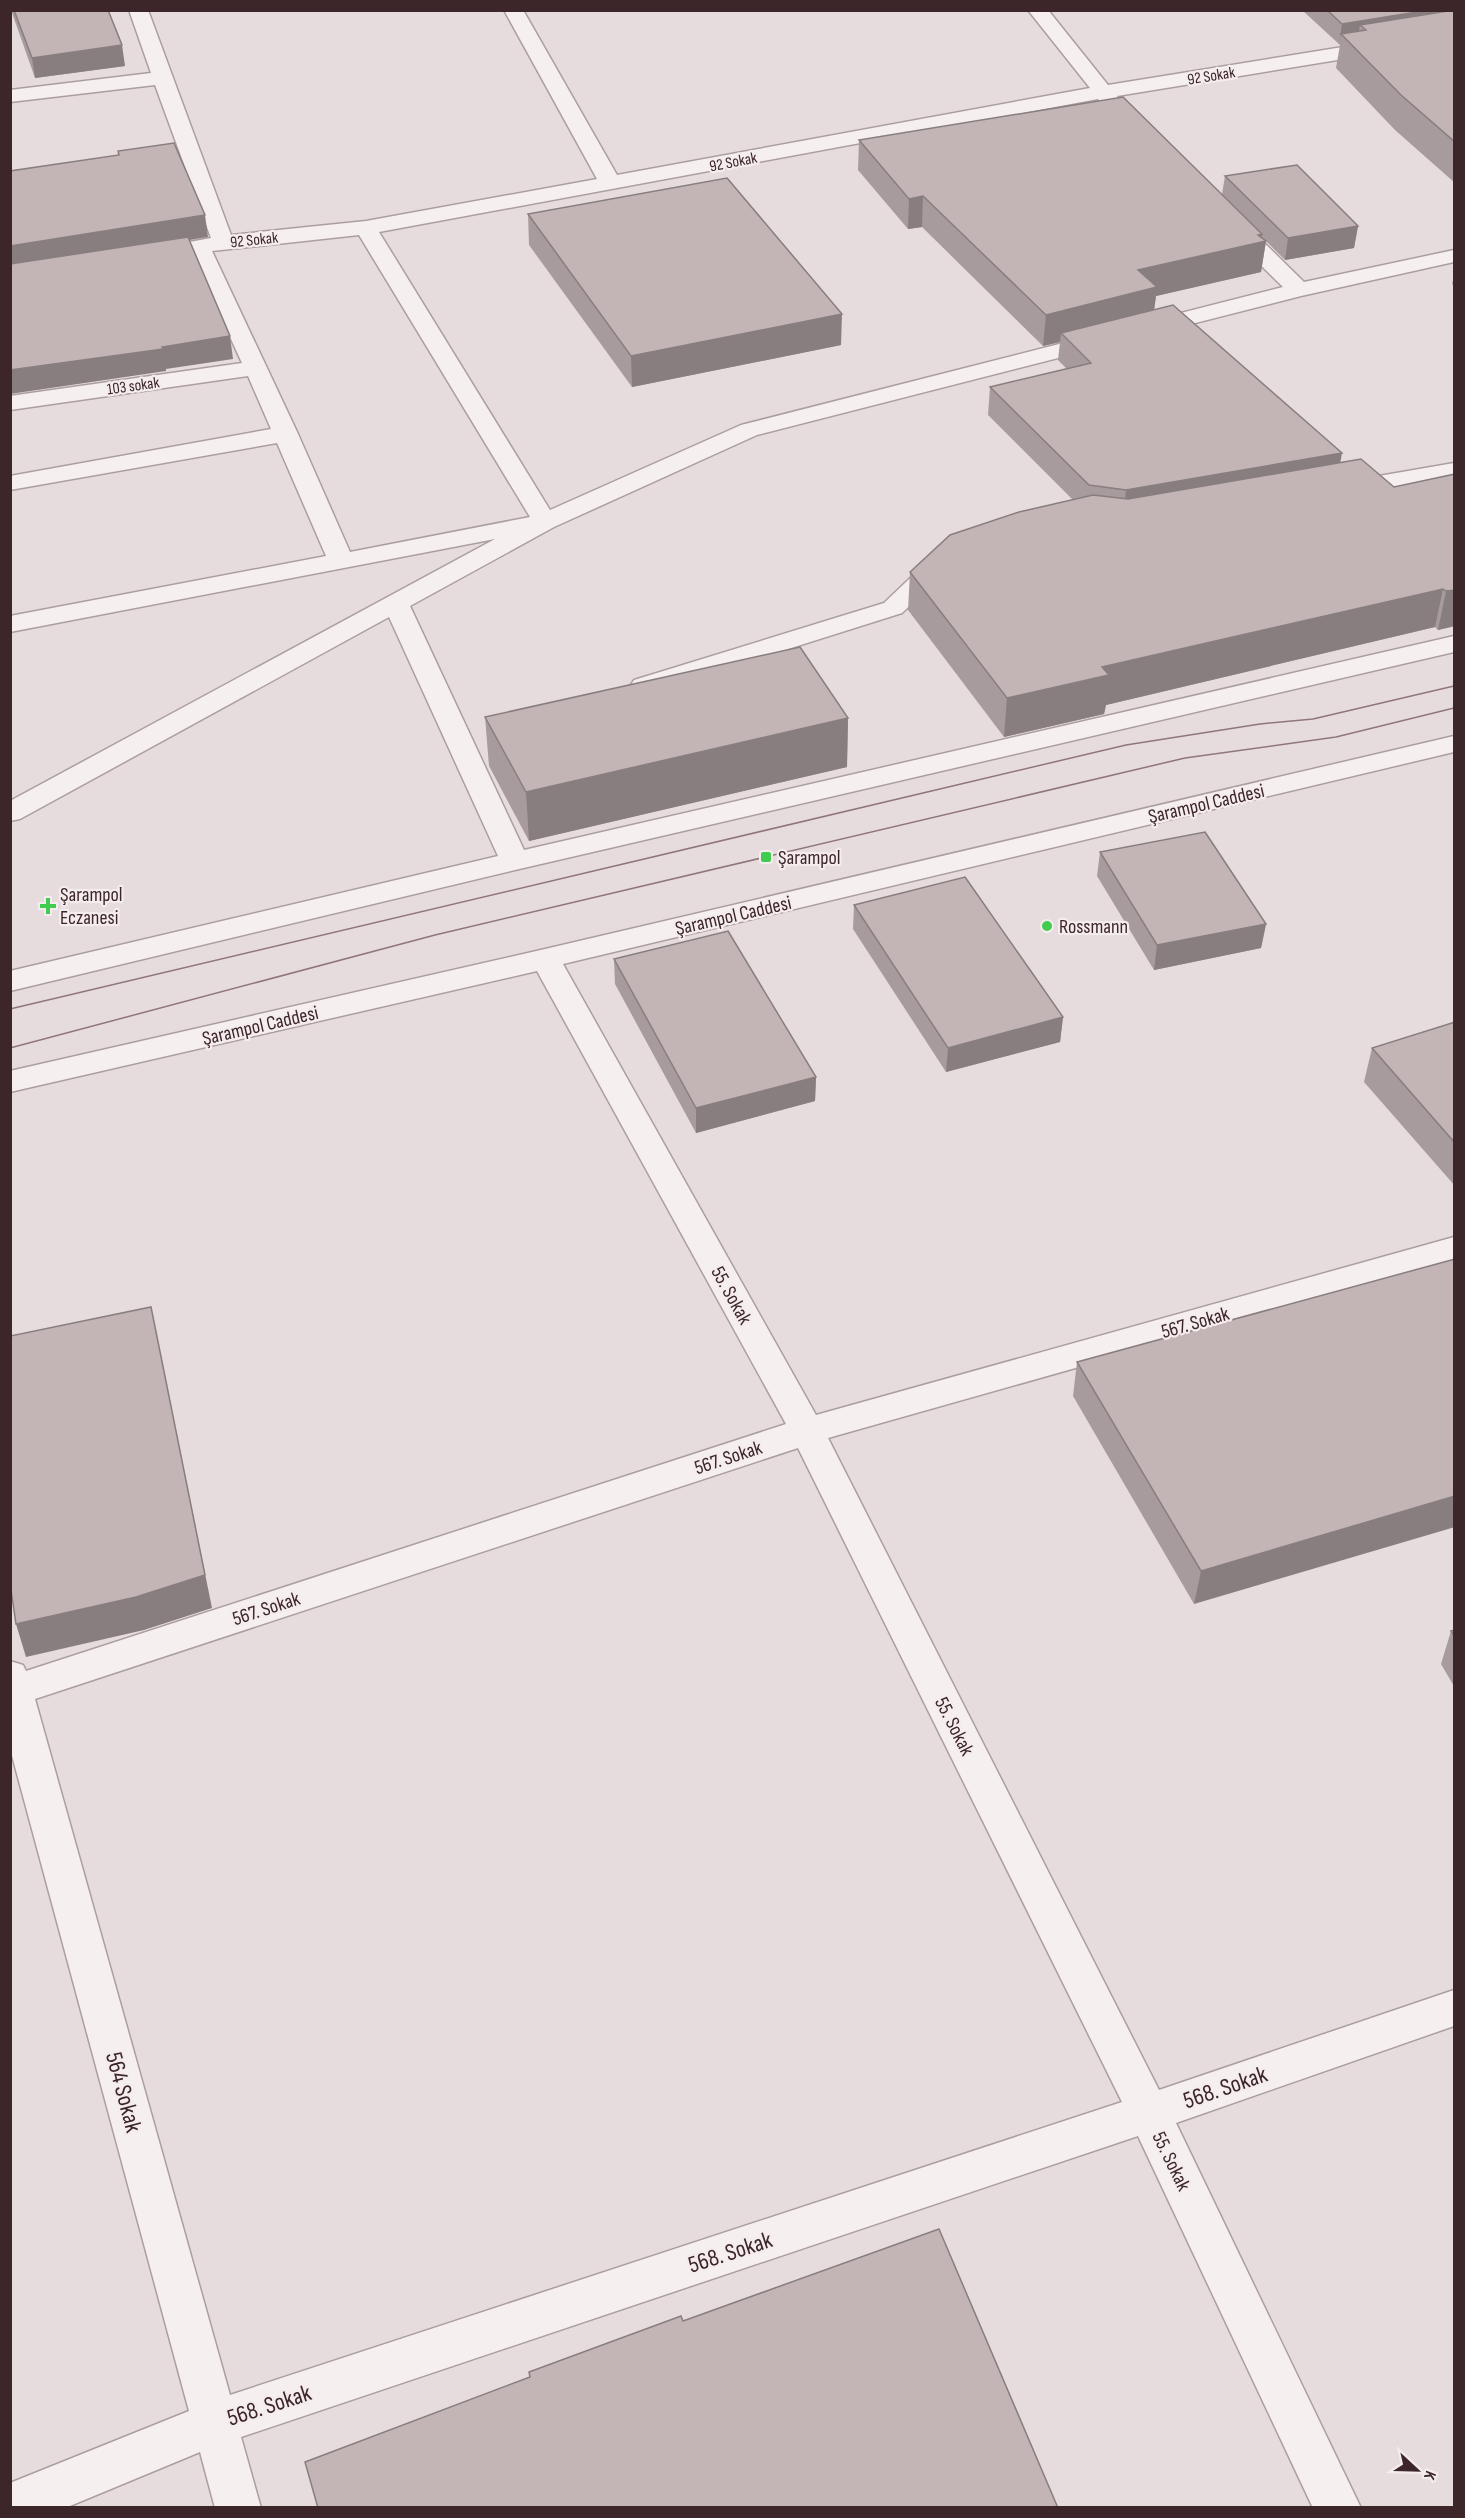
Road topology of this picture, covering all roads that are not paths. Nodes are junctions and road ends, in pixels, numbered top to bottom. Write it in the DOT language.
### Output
graph roads {
  1 [pos="138,10"];
  2 [pos="513,10"];
  3 [pos="1037,10"];
  4 [pos="1455,36"];
  5 [pos="163,78"];
  6 [pos="1101,92"];
  7 [pos="10,96"];
  8 [pos="1126,117"];
  9 [pos="611,184"];
  10 [pos="1217,208"];
  11 [pos="366,228"];
  12 [pos="224,242"];
  13 [pos="200,248"];
  14 [pos="1455,255"];
  15 [pos="129,259"];
  16 [pos="1299,290"];
  17 [pos="256,368"];
  18 [pos="10,403"];
  19 [pos="285,434"];
  20 [pos="1455,470"];
  21 [pos="10,483"];
  22 [pos="1317,494"];
  23 [pos="545,522"];
  24 [pos="970,555"];
  25 [pos="341,561"];
  26 [pos="396,604"];
  27 [pos="10,624"];
  28 [pos="1455,644"];
  29 [pos="625,692"];
  30 [pos="1455,744"];
  31 [pos="10,813"];
  32 [pos="515,861"];
  33 [pos="545,959"];
  34 [pos="10,981"];
  35 [pos="10,1082"];
  36 [pos="1455,1249"];
  37 [pos="807,1431"];
  38 [pos="12,1686"];
  39 [pos="1455,2008"];
  40 [pos="1149,2113"];
  41 [pos="215,2423"];
  42 [pos="10,2507"];
  43 [pos="238,2508"];
  44 [pos="1338,2508"];
  1 -- 5 [label="street"];
  2 -- 9 [label="street"];
  3 -- 6 [label="street"];
  4 -- 6 [label="street, 92 Sokak"];
  5 -- 7 [label="street"];
  5 -- 12 [label="street"];
  6 -- 8 [label="street"];
  6 -- 9 [label="street, 92 Sokak"];
  9 -- 11 [label="street, 92 Sokak"];
  10 -- 16 [label="street"];
  11 -- 12 [label="street, 92 Sokak"];
  11 -- 23 [label="street"];
  12 -- 13 [label="street, 92 Sokak"];
  13 -- 15 [label="street, 92 Sokak"];
  13 -- 17 [label="street"];
  14 -- 16 [label="street"];
  16 -- 23 [label="street"];
  17 -- 18 [label="street, 103 sokak"];
  17 -- 19 [label="street"];
  19 -- 21 [label="street"];
  19 -- 25 [label="street"];
  20 -- 22 [label="street"];
  23 -- 25 [label="street"];
  23 -- 26 [label="street"];
  24 -- 29 [label="street"];
  25 -- 27 [label="street"];
  26 -- 31 [label="street"];
  26 -- 32 [label="street"];
  28 -- 32 [label="street"];
  30 -- 33 [label="street, Şarampol Caddesi"];
  32 -- 34 [label="street"];
  33 -- 35 [label="street, Şarampol Caddesi"];
  33 -- 37 [label="street, 55. Sokak"];
  36 -- 37 [label="street, 567. Sokak"];
  37 -- 38 [label="street, 567. Sokak"];
  37 -- 40 [label="street, 55. Sokak"];
  38 -- 41 [label="street, 564 Sokak"];
  39 -- 40 [label="street, 568. Sokak"];
  40 -- 41 [label="street, 568. Sokak"];
  40 -- 44 [label="street, 55. Sokak"];
  41 -- 42 [label="street, 568. Sokak"];
  41 -- 43 [label="street, 564 Sokak"];
}
